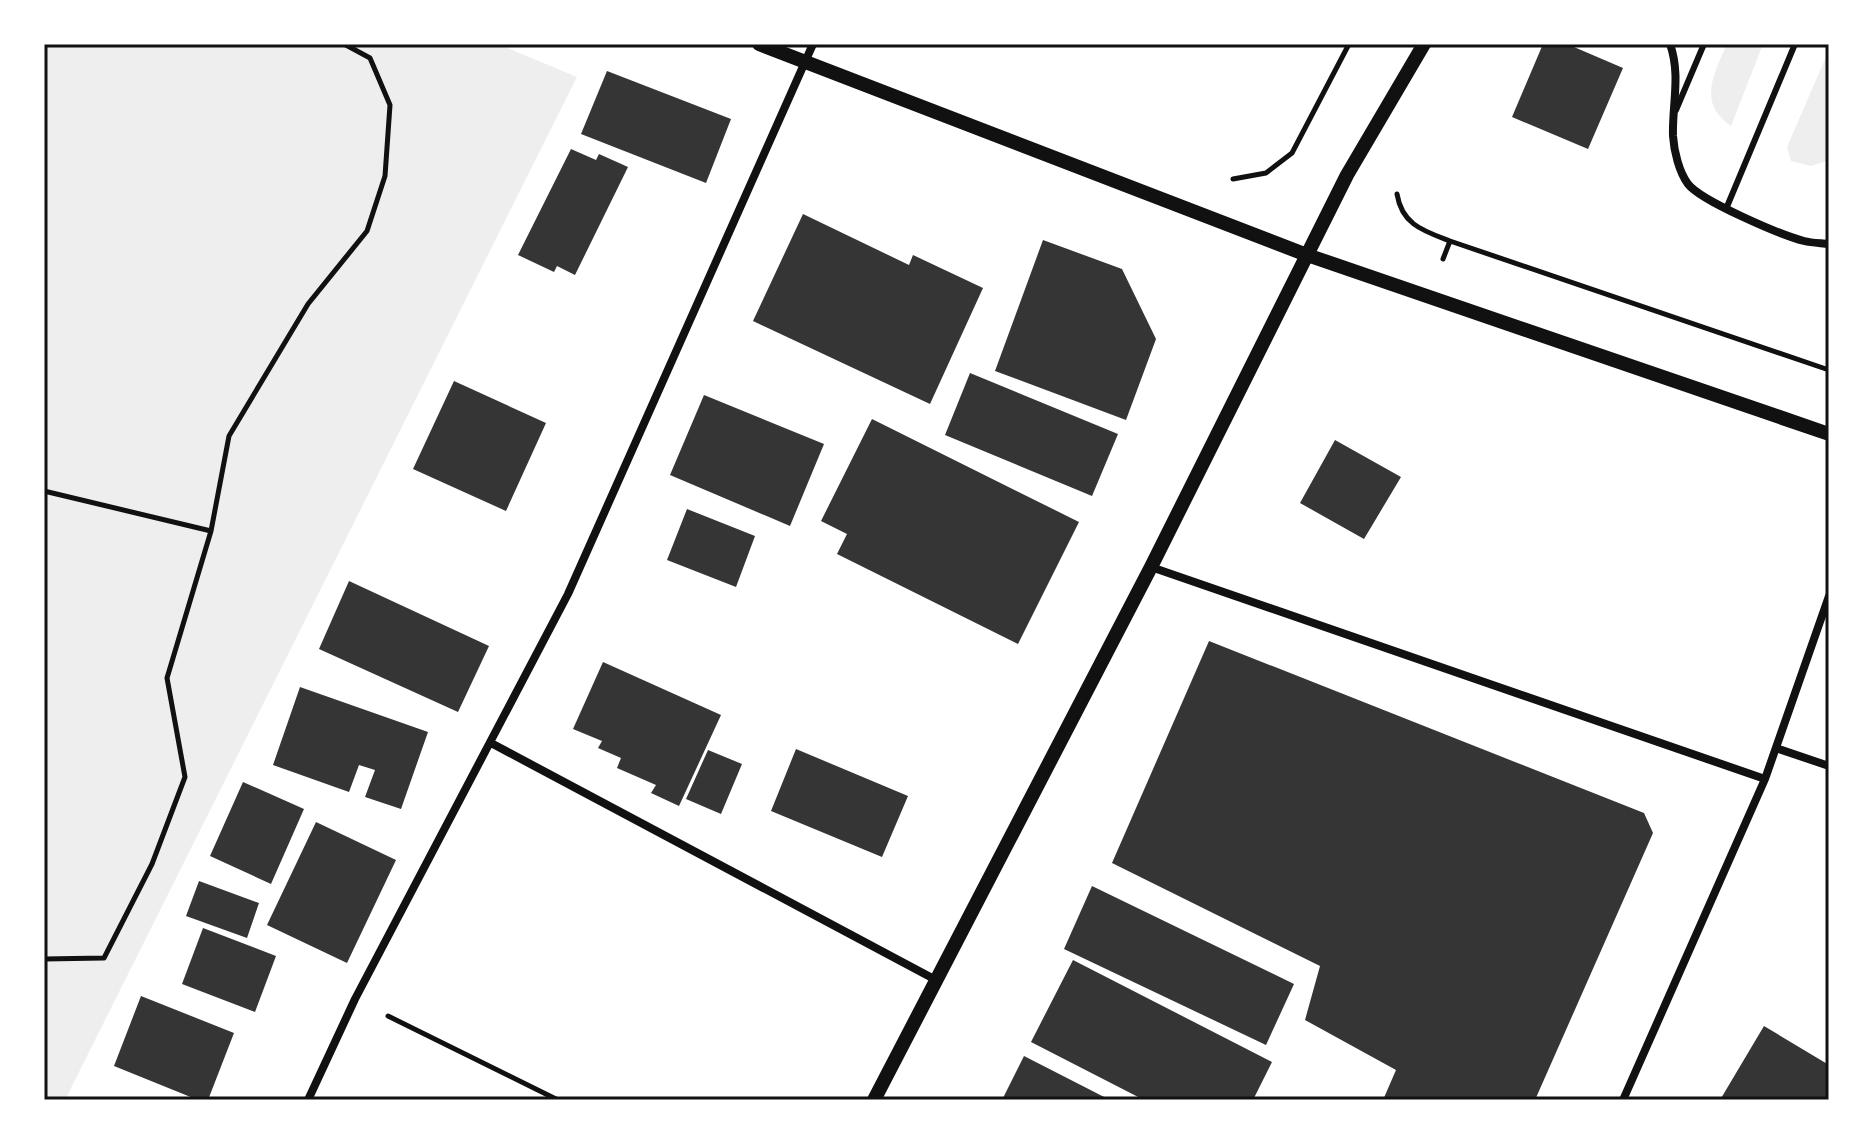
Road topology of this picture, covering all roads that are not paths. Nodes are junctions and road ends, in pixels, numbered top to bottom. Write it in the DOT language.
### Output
graph roads {
  1 [pos="759,44"];
  2 [pos="813,44"];
  3 [pos="1424,44"];
  4 [pos="1670,44"];
  5 [pos="1704,44"];
  6 [pos="1795,44"];
  7 [pos="805,62"];
  8 [pos="1675,113"];
  9 [pos="1726,209"];
  10 [pos="1829,244"];
  11 [pos="1307,255"];
  12 [pos="1829,434"];
  13 [pos="1151,567"];
  14 [pos="1829,596"];
  15 [pos="491,743"];
  16 [pos="1776,748"];
  17 [pos="1829,766"];
  18 [pos="1765,779"];
  19 [pos="936,980"];
  20 [pos="308,1100"];
  21 [pos="874,1100"];
  22 [pos="1623,1100"];
  1 -- 7 [label="street"];
  2 -- 7 [label="street"];
  3 -- 11 [label="street"];
  4 -- 8 [label="street"];
  5 -- 8 [label="lane"];
  6 -- 9 [label="lane"];
  7 -- 11 [label="street"];
  7 -- 15 [label="street"];
  8 -- 9 [label="street"];
  9 -- 10 [label="street"];
  11 -- 12 [label="street"];
  11 -- 13 [label="street"];
  13 -- 18 [label="street"];
  13 -- 19 [label="street"];
  14 -- 16 [label="street"];
  15 -- 19 [label="street"];
  15 -- 20 [label="street"];
  16 -- 17 [label="street"];
  16 -- 18 [label="street"];
  18 -- 22 [label="street"];
  19 -- 21 [label="street"];
}
